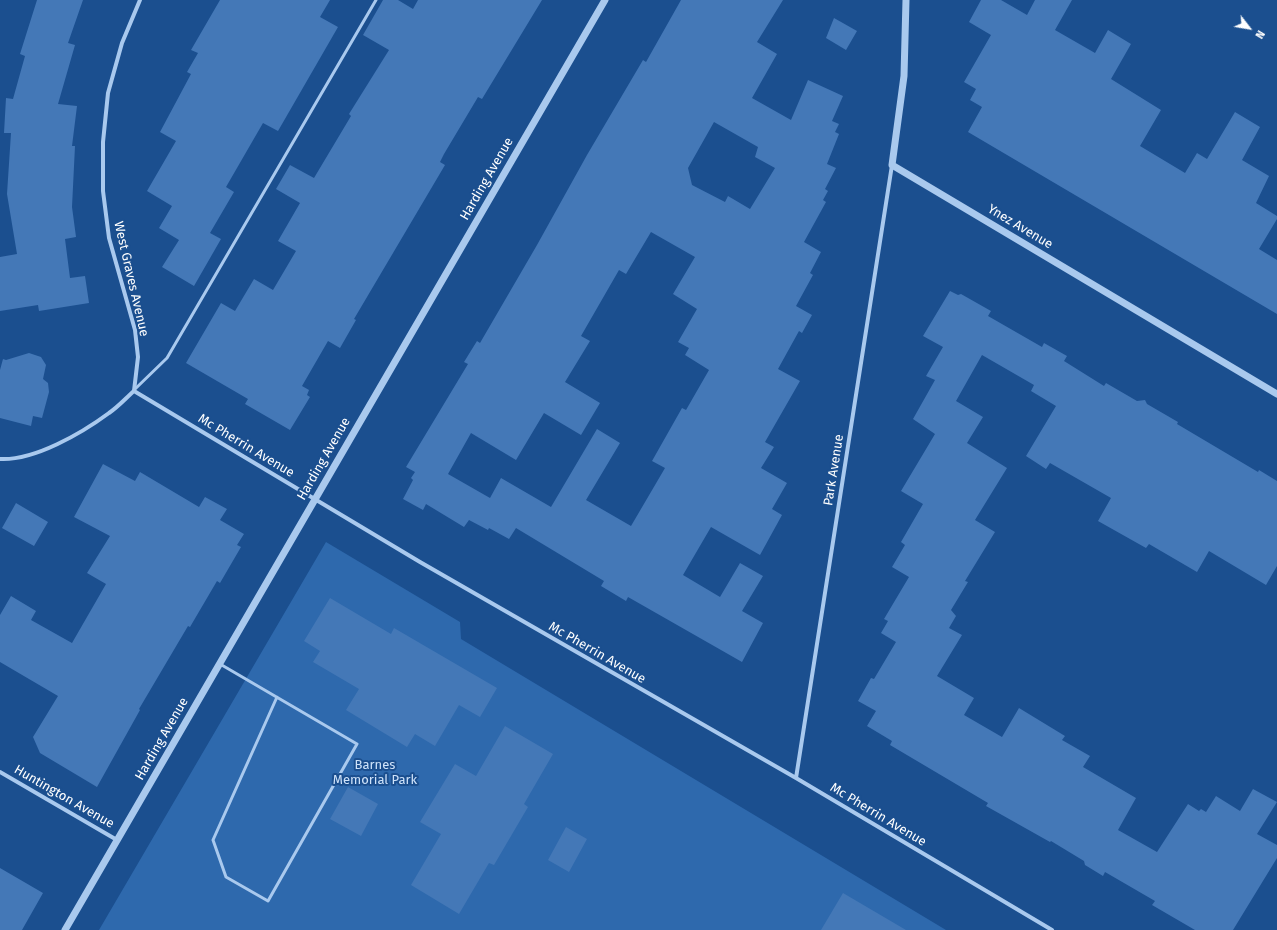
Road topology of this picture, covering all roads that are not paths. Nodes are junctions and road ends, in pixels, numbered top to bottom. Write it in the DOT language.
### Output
graph roads {
  1 [pos="140,0"];
  2 [pos="376,0"];
  3 [pos="605,0"];
  4 [pos="906,0"];
  5 [pos="892,165"];
  6 [pos="134,391"];
  7 [pos="1277,394"];
  8 [pos="0,459"];
  9 [pos="315,498"];
  10 [pos="220,664"];
  11 [pos="277,697"];
  12 [pos="0,772"];
  13 [pos="796,778"];
  14 [pos="118,841"];
  15 [pos="66,930"];
  16 [pos="1052,930"];
  1 -- 6 [label="street, West Graves Avenue"];
  2 -- 6 [label="lane"];
  3 -- 9 [label="street, Harding Avenue"];
  4 -- 5 [label="street"];
  5 -- 7 [label="street, Ynez Avenue"];
  5 -- 13 [label="street, Park Avenue"];
  6 -- 8 [label="street"];
  6 -- 9 [label="street, Mc Pherrin Avenue"];
  9 -- 10 [label="street, Harding Avenue"];
  9 -- 13 [label="street, Mc Pherrin Avenue"];
  10 -- 11 [label="lane"];
  10 -- 14 [label="street, Harding Avenue"];
  11 -- 11 [label="lane"];
  12 -- 14 [label="street, Huntington Avenue"];
  13 -- 16 [label="street, Mc Pherrin Avenue"];
  14 -- 15 [label="street, Harding Avenue"];
}
